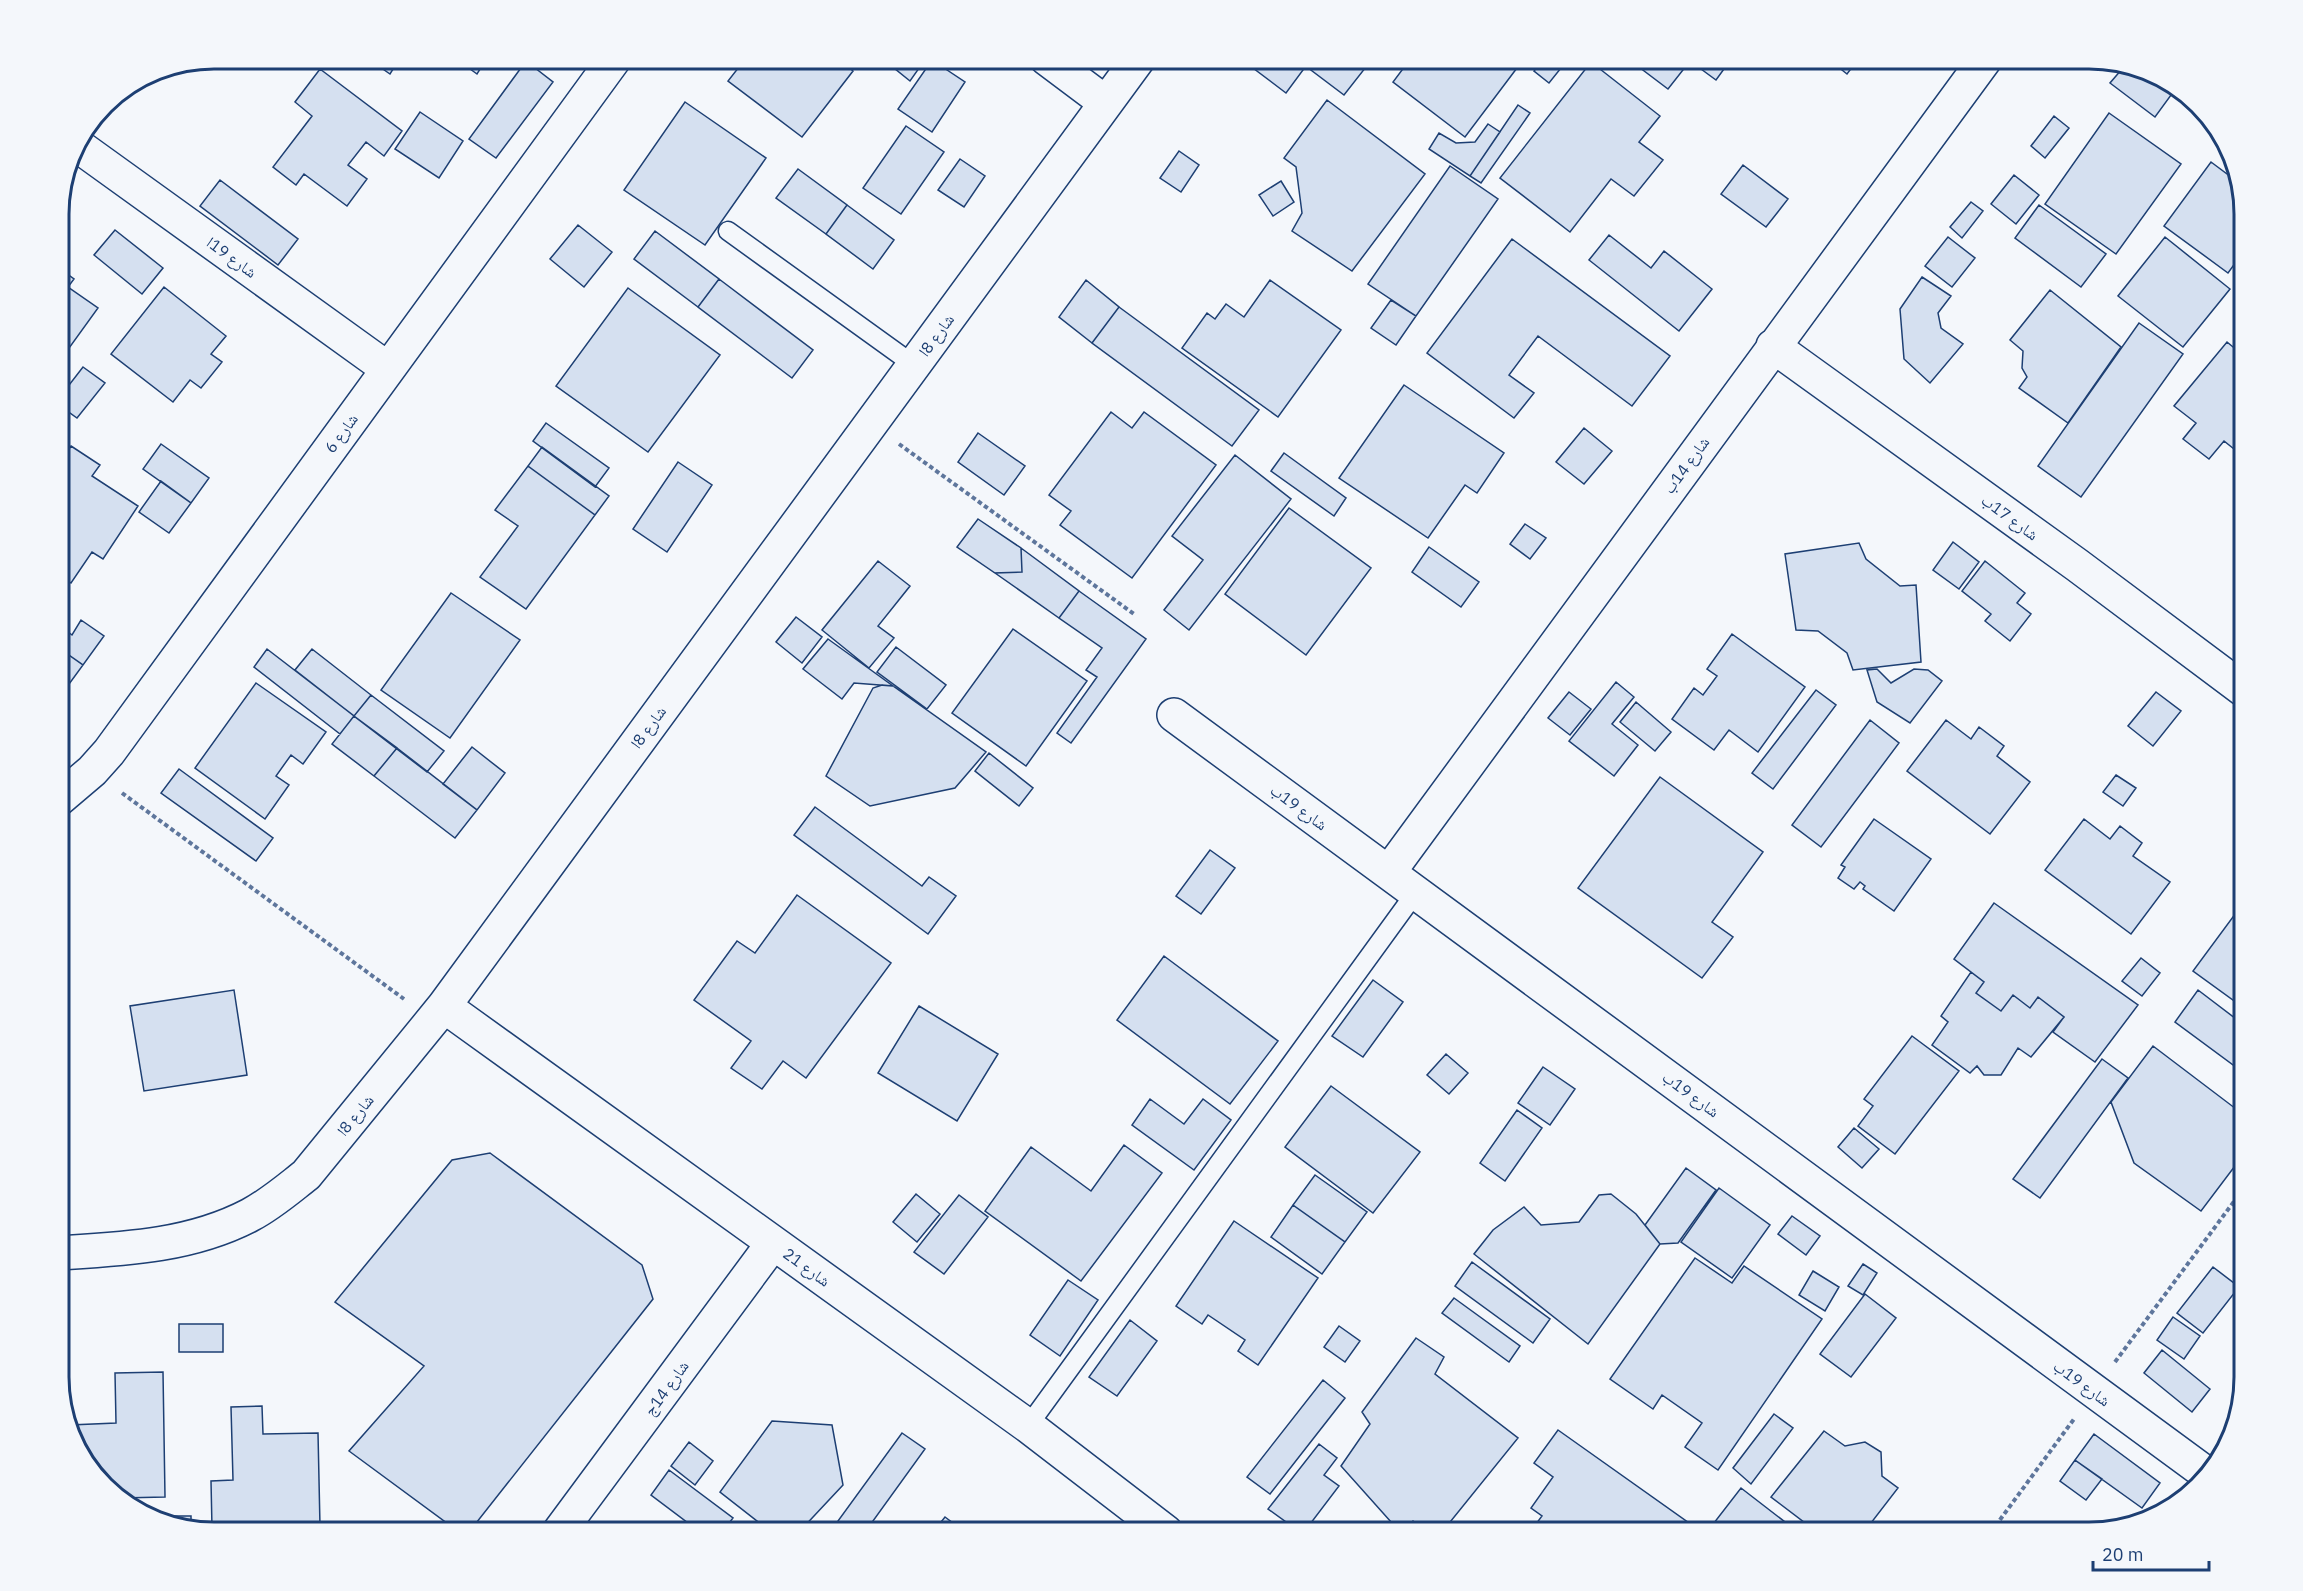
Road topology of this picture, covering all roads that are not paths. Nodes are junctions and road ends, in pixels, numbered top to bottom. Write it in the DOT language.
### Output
graph roads {
  1 [pos="607,69"];
  2 [pos="1061,69"];
  3 [pos="1131,69"];
  4 [pos="1978,69"];
  5 [pos="1106,103"];
  6 [pos="84,150"];
  7 [pos="728,231"];
  8 [pos="1773,346"];
  9 [pos="914,365"];
  10 [pos="388,369"];
  11 [pos="2234,683"];
  12 [pos="1174,715"];
  13 [pos="69,791"];
  14 [pos="1389,872"];
  15 [pos="1416,892"];
  16 [pos="438,1013"];
  17 [pos="773,1243"];
  18 [pos="69,1252"];
  19 [pos="1028,1426"];
  20 [pos="2201,1469"];
  21 [pos="567,1522"];
  22 [pos="1152,1522"];
  1 -- 10 [label="street, شارع 6"];
  2 -- 5 [label="street"];
  3 -- 5 [label="street, شارع 8ا"];
  4 -- 8 [label="street, شارع 14ب"];
  5 -- 9 [label="street, شارع 8ا"];
  6 -- 10 [label="street, شارع 19ا"];
  7 -- 9 [label="lane"];
  8 -- 11 [label="street, شارع 17ب"];
  8 -- 14 [label="street, شارع 14ب"];
  9 -- 16 [label="street, شارع 8ا"];
  10 -- 13 [label="street, شارع 6"];
  12 -- 14 [label="street, شارع 19ب"];
  14 -- 15 [label="street, شارع 19ب"];
  15 -- 19 [label="lane"];
  15 -- 20 [label="street, شارع 19ب"];
  16 -- 17 [label="street, شارع 21"];
  16 -- 18 [label="street, شارع 8ا"];
  17 -- 19 [label="street, شارع 21"];
  17 -- 21 [label="street, شارع 14ج"];
  19 -- 22 [label="street, شارع 21"];
}
